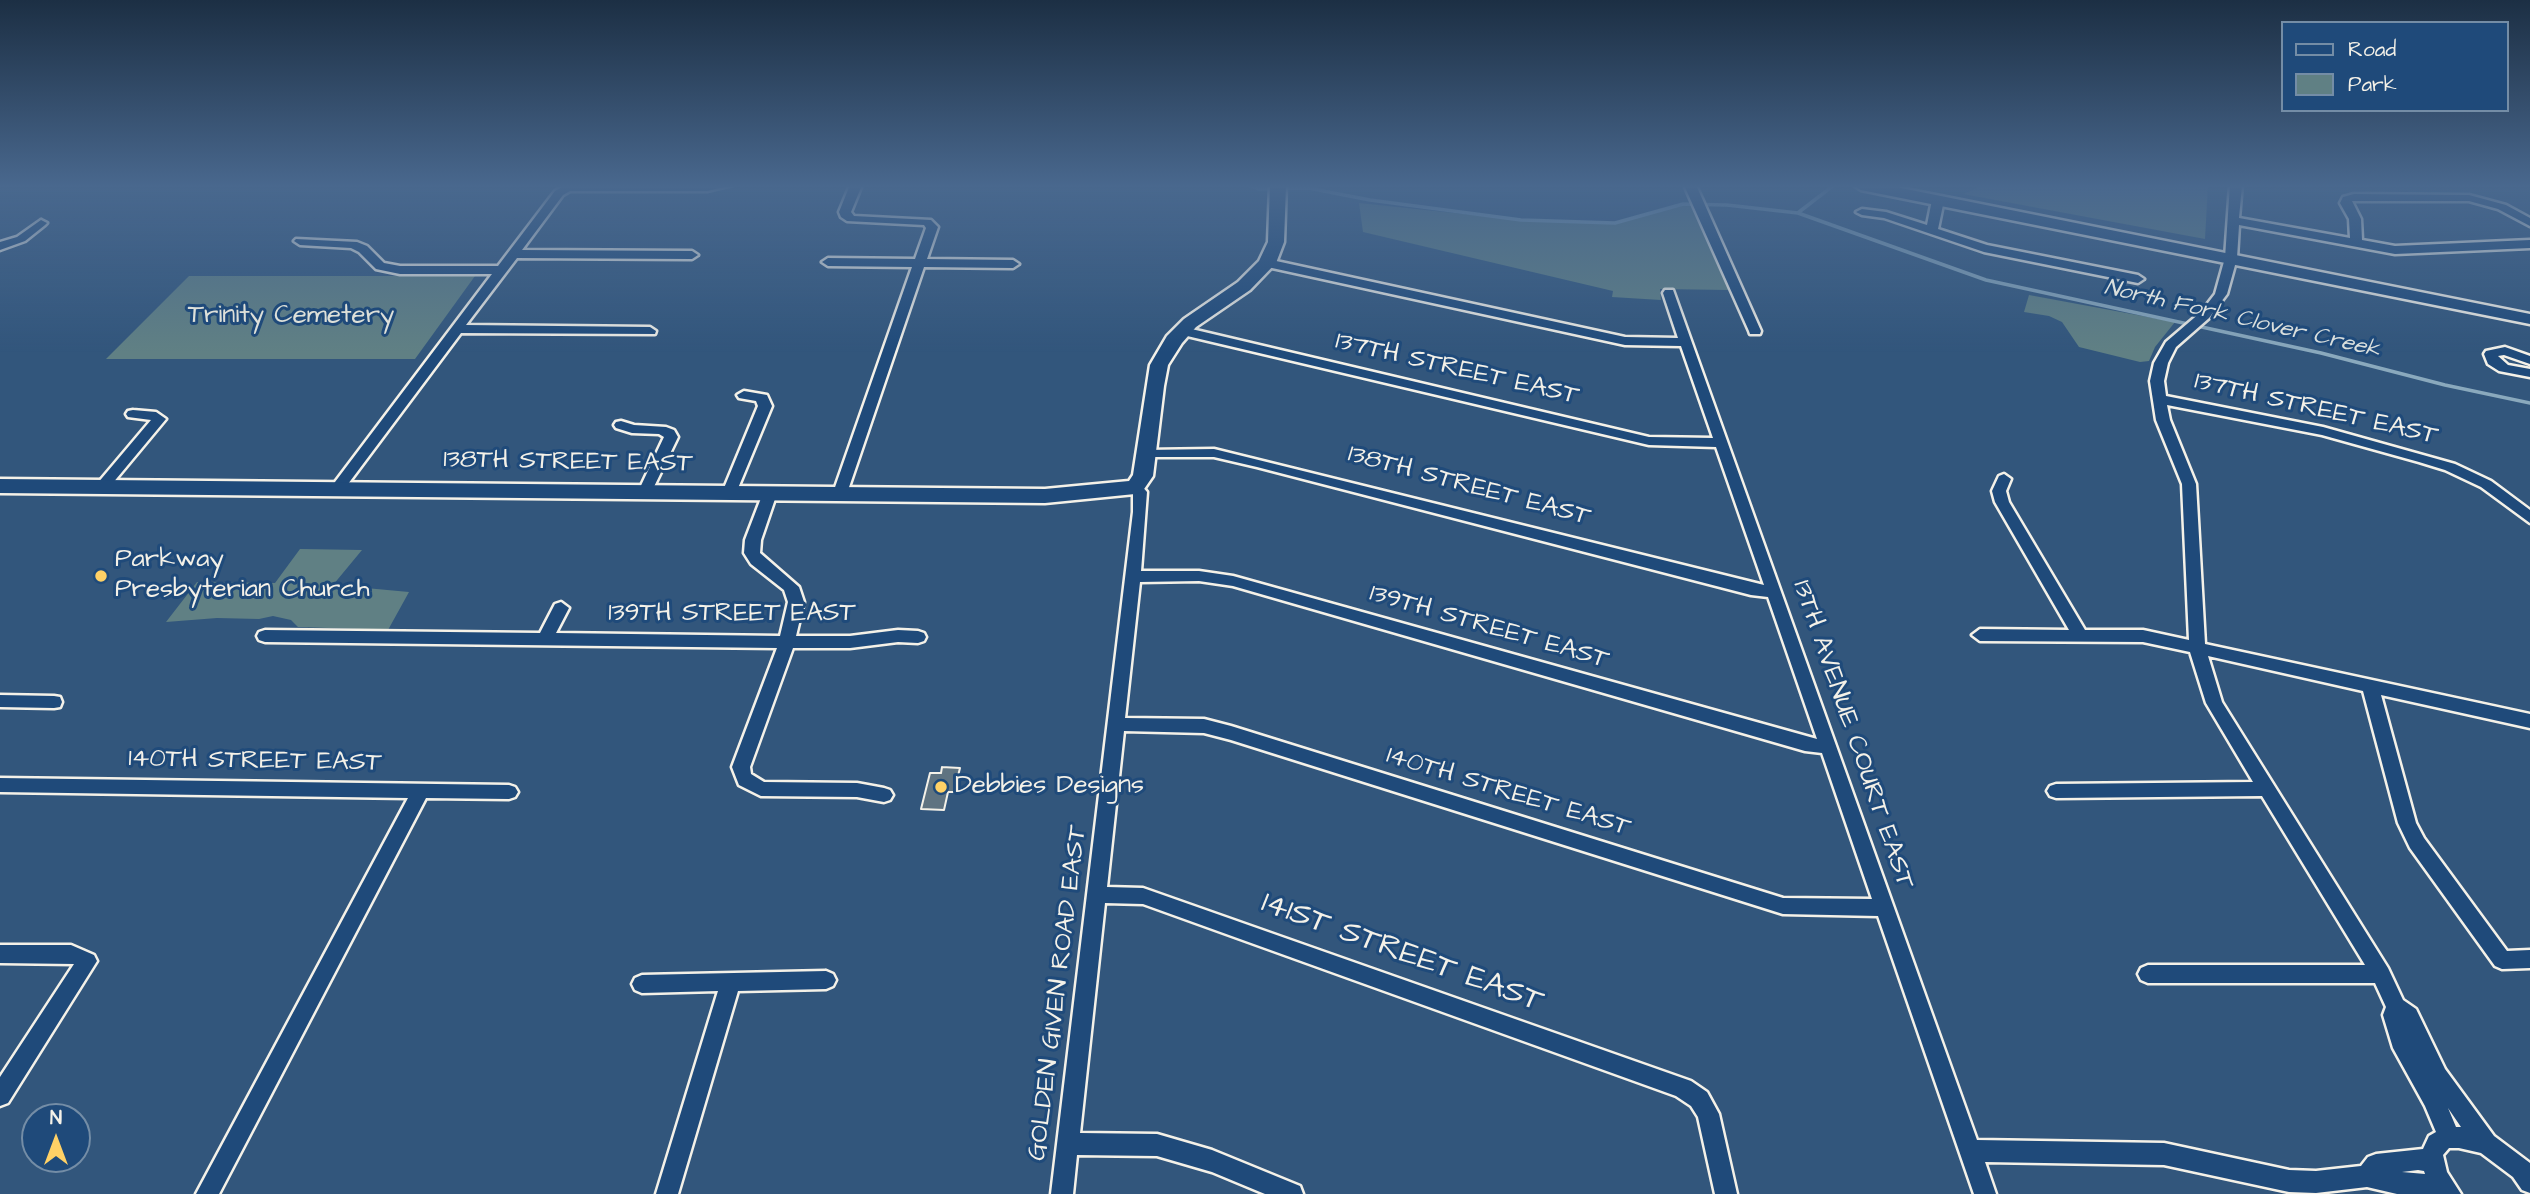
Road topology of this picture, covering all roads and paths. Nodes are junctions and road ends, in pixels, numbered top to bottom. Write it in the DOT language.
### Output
graph roads {
  1 [pos="300,241"];
  2 [pos="524,241"];
  3 [pos="927,241"];
  4 [pos="1276,241"];
  5 [pos="1715,241"];
  6 [pos="1965,241"];
  7 [pos="2144,241"];
  8 [pos="2231,241"];
  9 [pos="2337,241"];
  10 [pos="2358,241"];
  11 [pos="2530,244"];
  12 [pos="2359,245"];
  13 [pos="515,254"];
  14 [pos="692,255"];
  15 [pos="2231,258"];
  16 [pos="828,262"];
  17 [pos="921,263"];
  18 [pos="1268,263"];
  19 [pos="1013,264"];
  20 [pos="503,270"];
  21 [pos="2138,279"];
  22 [pos="1669,293"];
  23 [pos="2530,319"];
  24 [pos="458,330"];
  25 [pos="650,331"];
  26 [pos="1182,331"];
  27 [pos="1755,331"];
  28 [pos="1687,342"];
  29 [pos="2530,360"];
  30 [pos="2530,373"];
  31 [pos="744,395"];
  32 [pos="2159,399"];
  33 [pos="133,414"];
  34 [pos="621,425"];
  35 [pos="1722,443"];
  36 [pos="1146,454"];
  37 [pos="2004,479"];
  38 [pos="0,486"];
  39 [pos="102,487"];
  40 [pos="1135,487"];
  41 [pos="337,489"];
  42 [pos="645,492"];
  43 [pos="729,493"];
  44 [pos="770,493"];
  45 [pos="840,493"];
  46 [pos="2530,518"];
  47 [pos="1132,578"];
  48 [pos="1775,592"];
  49 [pos="561,608"];
  50 [pos="1980,635"];
  51 [pos="2080,635"];
  52 [pos="265,636"];
  53 [pos="918,637"];
  54 [pos="545,639"];
  55 [pos="787,642"];
  56 [pos="2197,647"];
  57 [pos="2370,686"];
  58 [pos="0,701"];
  59 [pos="54,702"];
  60 [pos="2530,721"];
  61 [pos="1116,724"];
  62 [pos="1829,747"];
  63 [pos="0,785"];
  64 [pos="2268,789"];
  65 [pos="2056,791"];
  66 [pos="420,792"];
  67 [pos="509,792"];
  68 [pos="884,795"];
  69 [pos="1096,895"];
  70 [pos="1885,908"];
  71 [pos="0,954"];
  72 [pos="2530,960"];
  73 [pos="2148,974"];
  74 [pos="2381,974"];
  75 [pos="826,980"];
  76 [pos="731,982"];
  77 [pos="642,984"];
  78 [pos="2396,1007"];
  79 [pos="0,1096"];
  80 [pos="2450,1138"];
  81 [pos="1068,1144"];
  82 [pos="2486,1144"];
  83 [pos="1971,1151"];
  84 [pos="2433,1161"];
  85 [pos="2528,1175"];
  86 [pos="2367,1176"];
  87 [pos="2449,1193"];
  88 [pos="207,1194"];
  89 [pos="667,1194"];
  90 [pos="1062,1194"];
  91 [pos="1292,1194"];
  92 [pos="1726,1194"];
  93 [pos="1985,1194"];
  1 -- 20 [label="street"];
  2 -- 13 [label="street"];
  3 -- 17 [label="street"];
  4 -- 18 [label="street"];
  5 -- 27 [label="street"];
  6 -- 21 [label="street"];
  7 -- 15 [label="street"];
  8 -- 15 [label="street"];
  9 -- 12 [label="street"];
  10 -- 12 [label="street"];
  11 -- 12 [label="street"];
  13 -- 14 [label="street"];
  13 -- 20 [label="street"];
  15 -- 23 [label="street"];
  15 -- 32 [label="street"];
  16 -- 17 [label="street"];
  17 -- 19 [label="street"];
  17 -- 45 [label="street"];
  18 -- 26 [label="street, GOLDEN GIVEN ROAD EAST"];
  18 -- 28 [label="street"];
  20 -- 24 [label="street"];
  22 -- 28 [label="street, 13TH AVENUE COURT EAST"];
  24 -- 25 [label="street"];
  24 -- 41 [label="street"];
  26 -- 35 [label="street, 137TH STREET EAST"];
  26 -- 36 [label="street, GOLDEN GIVEN ROAD EAST"];
  28 -- 35 [label="street, 13TH AVENUE COURT EAST"];
  29 -- 30 [label="street"];
  31 -- 43 [label="street"];
  32 -- 46 [label="street, 137TH STREET EAST"];
  32 -- 56 [label="street"];
  33 -- 39 [label="street"];
  34 -- 42 [label="street"];
  35 -- 48 [label="street, 13TH AVENUE COURT EAST"];
  36 -- 40 [label="street, GOLDEN GIVEN ROAD EAST"];
  36 -- 48 [label="street, 138TH STREET EAST"];
  37 -- 51 [label="street"];
  38 -- 39 [label="street, 138TH STREET EAST"];
  39 -- 41 [label="street, 138TH STREET EAST"];
  40 -- 45 [label="street, 138TH STREET EAST"];
  40 -- 47 [label="street, GOLDEN GIVEN ROAD EAST"];
  41 -- 42 [label="street, 138TH STREET EAST"];
  42 -- 43 [label="street, 138TH STREET EAST"];
  43 -- 44 [label="street, 138TH STREET EAST"];
  44 -- 45 [label="street, 138TH STREET EAST"];
  44 -- 55 [label="street"];
  47 -- 61 [label="street, GOLDEN GIVEN ROAD EAST"];
  47 -- 62 [label="street, 139TH STREET EAST"];
  48 -- 62 [label="street, 13TH AVENUE COURT EAST"];
  49 -- 54 [label="street"];
  50 -- 51 [label="street"];
  51 -- 56 [label="street"];
  52 -- 54 [label="street, 139TH STREET EAST"];
  53 -- 55 [label="street, 139TH STREET EAST"];
  54 -- 55 [label="street, 139TH STREET EAST"];
  55 -- 68 [label="street"];
  56 -- 57 [label="street"];
  56 -- 64 [label="street"];
  57 -- 60 [label="street"];
  57 -- 72 [label="street"];
  58 -- 59 [label="street"];
  61 -- 69 [label="street, GOLDEN GIVEN ROAD EAST"];
  61 -- 70 [label="street, 140TH STREET EAST"];
  62 -- 70 [label="street, 13TH AVENUE COURT EAST"];
  63 -- 66 [label="street, 140TH STREET EAST"];
  64 -- 65 [label="street"];
  64 -- 74 [label="street"];
  66 -- 67 [label="street, 140TH STREET EAST"];
  66 -- 88 [label="street"];
  69 -- 81 [label="street, GOLDEN GIVEN ROAD EAST"];
  69 -- 92 [label="street, 141ST STREET EAST"];
  70 -- 83 [label="street, 13TH AVENUE COURT EAST"];
  71 -- 79 [label="street"];
  73 -- 74 [label="street"];
  74 -- 78 [label="street"];
  75 -- 76 [label="street"];
  76 -- 77 [label="street"];
  76 -- 89 [label="street"];
  78 -- 80 [label="street"];
  78 -- 82 [label="street"];
  80 -- 82 [label="street"];
  80 -- 84 [label="street"];
  81 -- 90 [label="street, GOLDEN GIVEN ROAD EAST"];
  81 -- 91 [label="street"];
  82 -- 85 [label="street"];
  83 -- 86 [label="street"];
  83 -- 93 [label="street, 13TH AVENUE COURT EAST"];
  84 -- 86 [label="street"];
  84 -- 87 [label="street"];
  86 -- 87 [label="street"];
}
